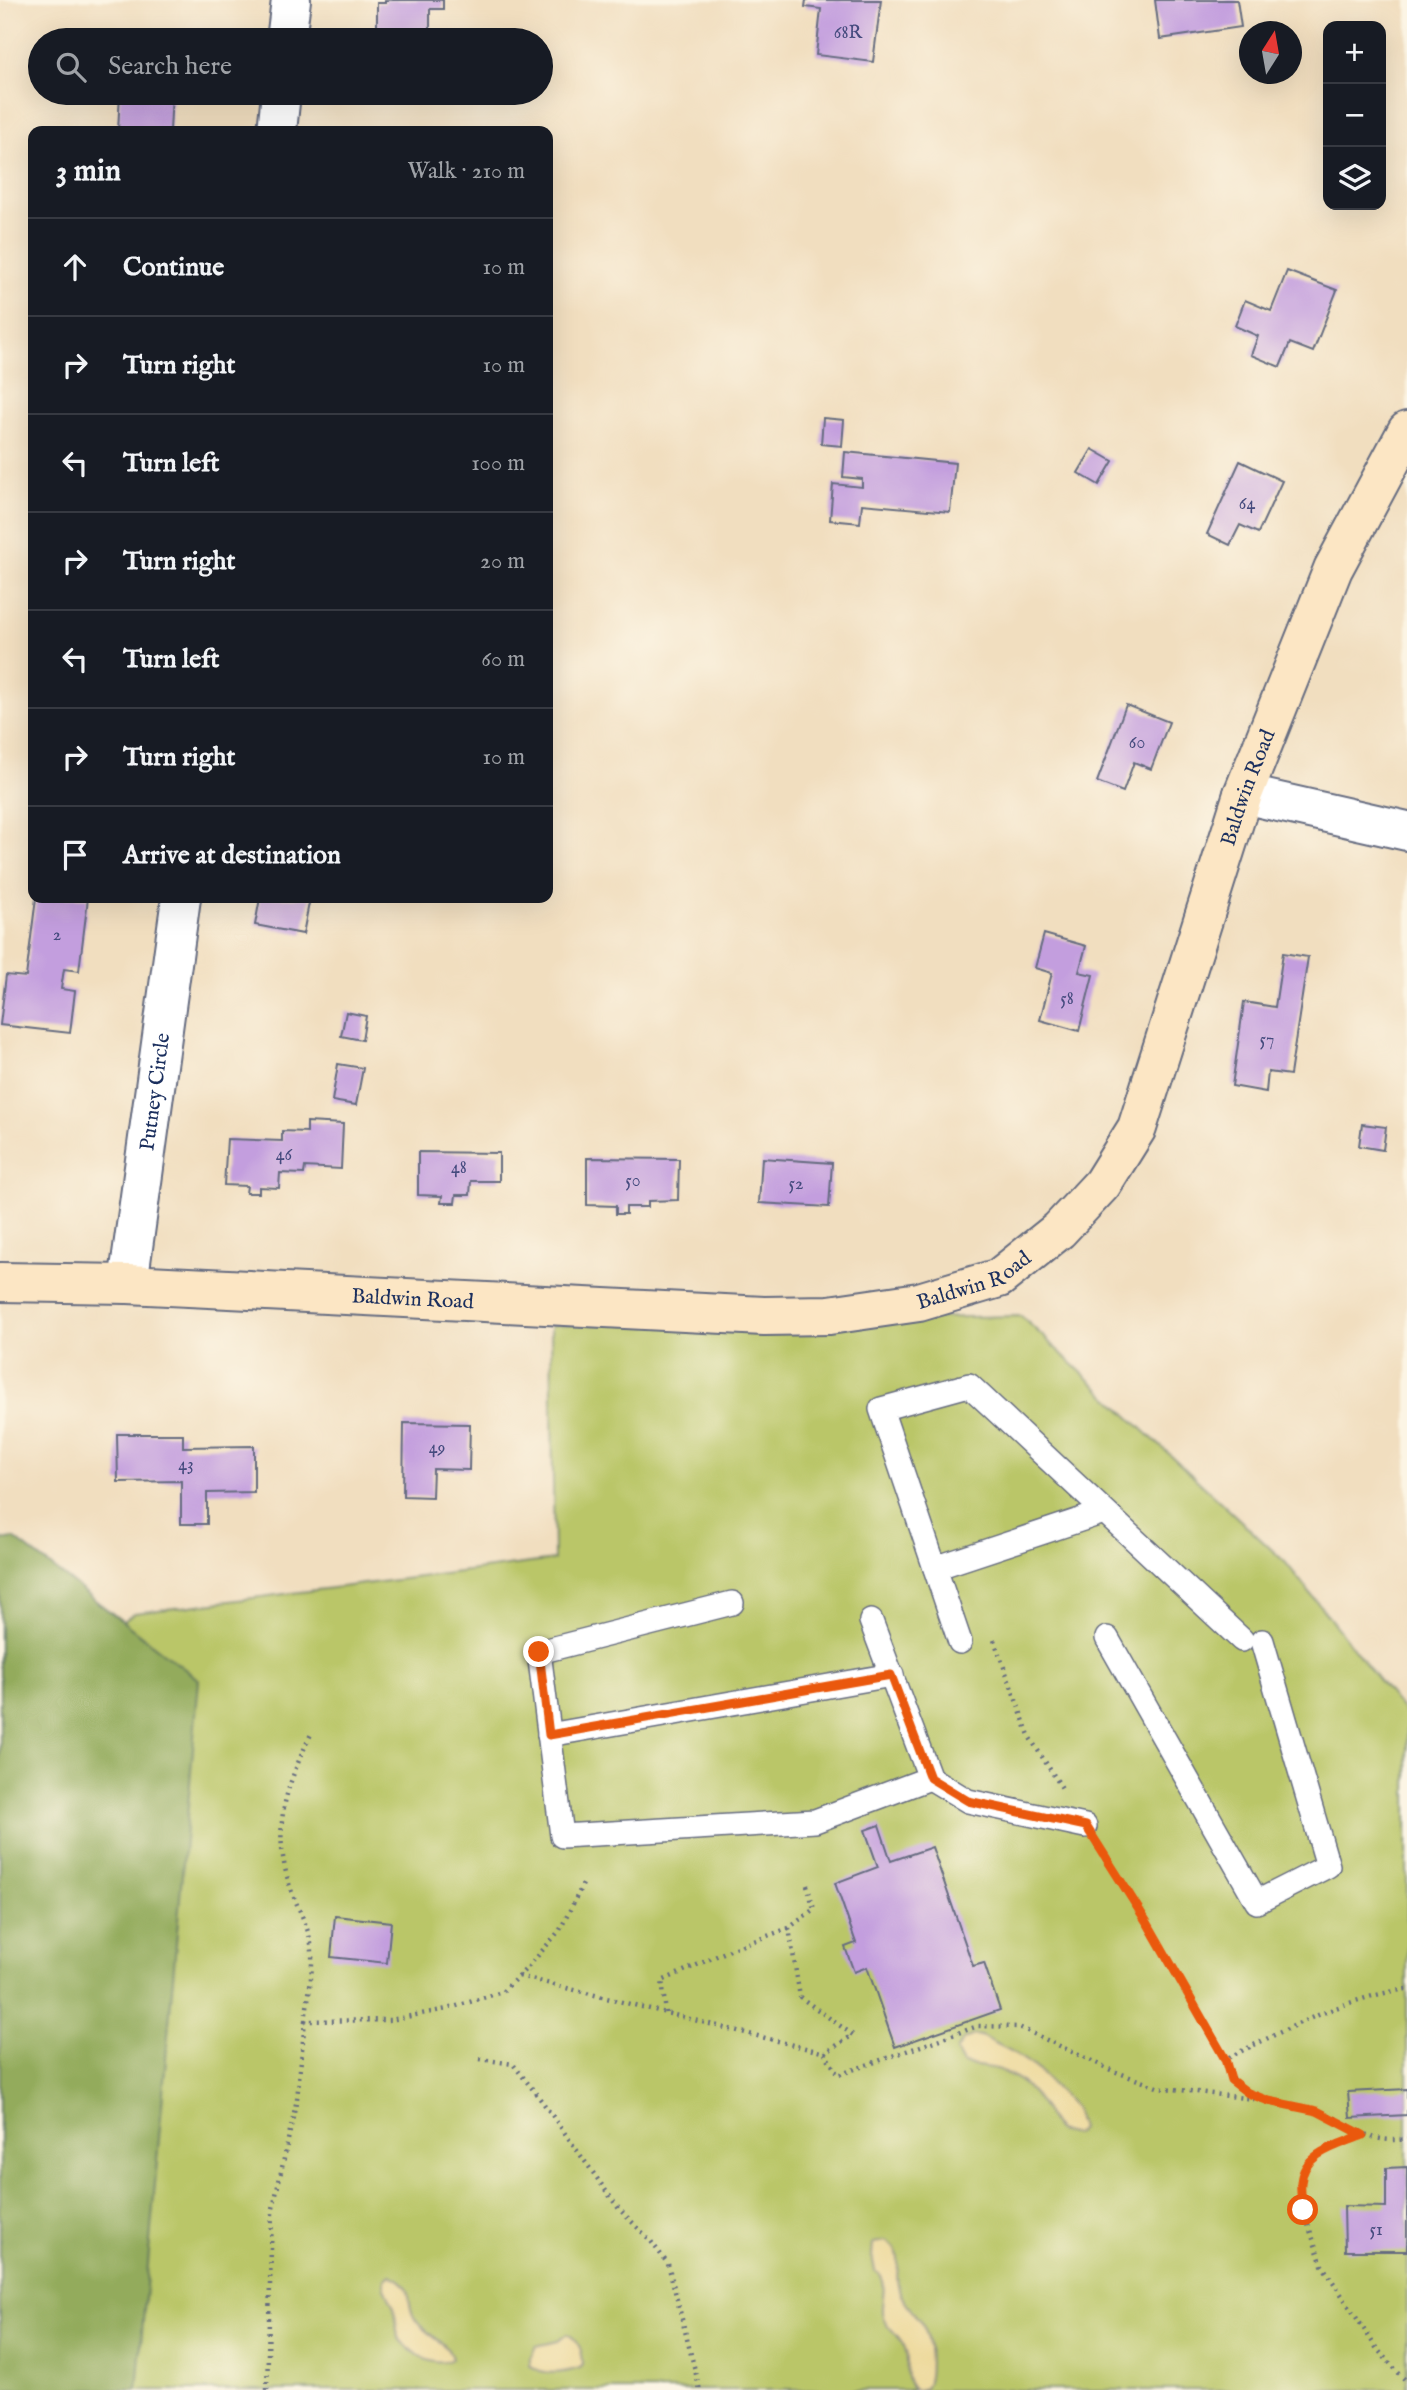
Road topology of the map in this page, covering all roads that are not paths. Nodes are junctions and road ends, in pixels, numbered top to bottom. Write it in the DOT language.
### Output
graph roads {
  1 [pos="290,0"];
  2 [pos="287,28"];
  3 [pos="280,105"];
  4 [pos="278,126"];
  5 [pos="1407,431"];
  6 [pos="1243,794"];
  7 [pos="1407,831"];
  8 [pos="180,903"];
  9 [pos="0,1282"];
  10 [pos="128,1284"];
  11 [pos="1104,1512"];
  12 [pos="935,1568"];
  13 [pos="732,1603"];
  14 [pos="871,1621"];
  15 [pos="1107,1638"];
  16 [pos="960,1642"];
  17 [pos="891,1675"];
  18 [pos="549,1735"];
  19 [pos="930,1778"];
  20 [pos="1086,1826"];
  1 -- 2 [label="street"];
  3 -- 4 [label="street"];
  5 -- 6 [label="street, Baldwin Road"];
  6 -- 7 [label="street"];
  6 -- 10 [label="street, Baldwin Road"];
  8 -- 10 [label="street, Putney Circle"];
  9 -- 10 [label="street, Baldwin Road"];
  11 -- 12 [label="lane"];
  11 -- 12 [label="lane"];
  11 -- 15 [label="lane"];
  12 -- 16 [label="lane"];
  13 -- 18 [label="lane"];
  14 -- 17 [label="lane"];
  17 -- 18 [label="lane"];
  17 -- 19 [label="lane"];
  18 -- 19 [label="lane"];
  19 -- 20 [label="lane"];
}
